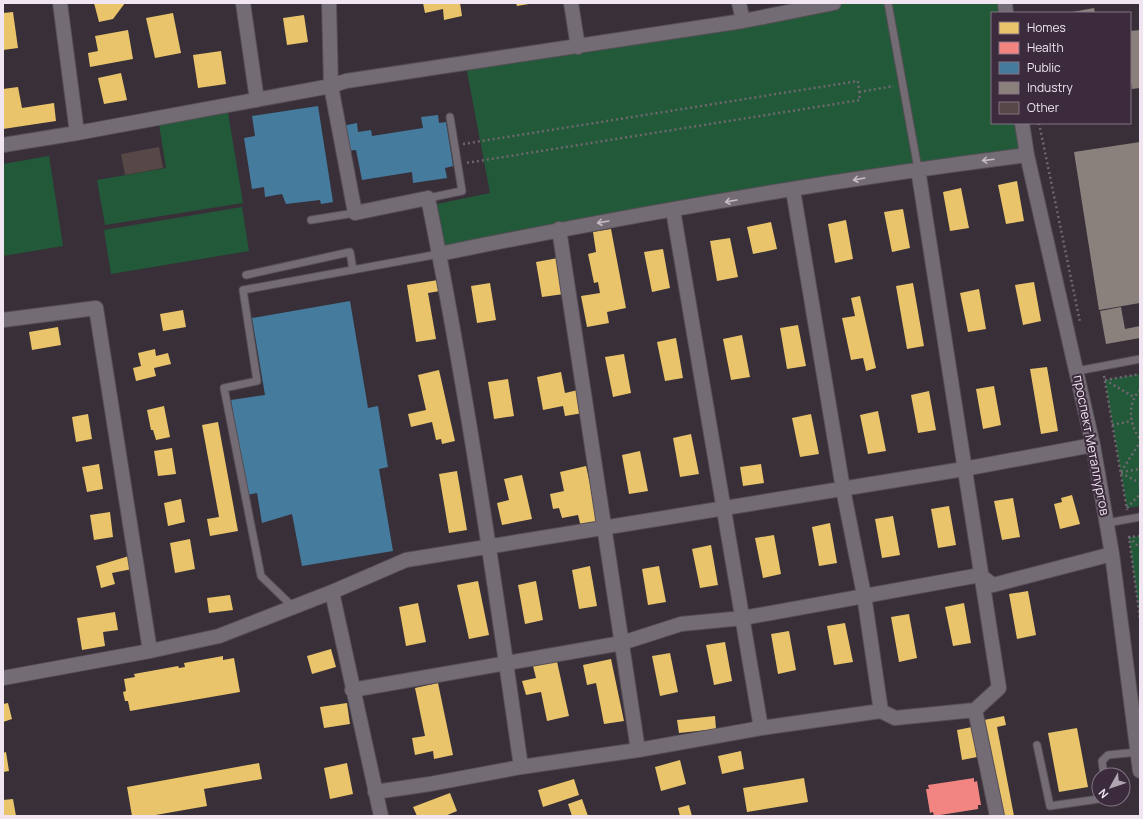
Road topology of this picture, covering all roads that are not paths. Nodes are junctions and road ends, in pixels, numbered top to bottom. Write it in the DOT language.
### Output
graph roads {
  1 [pos="60,3"];
  2 [pos="242,3"];
  3 [pos="329,3"];
  4 [pos="570,3"];
  5 [pos="739,3"];
  6 [pos="834,3"];
  7 [pos="888,3"];
  8 [pos="742,21"];
  9 [pos="578,47"];
  10 [pos="331,86"];
  11 [pos="257,100"];
  12 [pos="450,117"];
  13 [pos="1022,124"];
  14 [pos="77,133"];
  15 [pos="3,145"];
  16 [pos="1026,155"];
  17 [pos="918,169"];
  18 [pos="793,190"];
  19 [pos="428,198"];
  20 [pos="673,210"];
  21 [pos="355,213"];
  22 [pos="310,220"];
  23 [pos="559,229"];
  24 [pos="439,254"];
  25 [pos="353,270"];
  26 [pos="246,275"];
  27 [pos="3,320"];
  28 [pos="1140,359"];
  29 [pos="1077,371"];
  30 [pos="1093,445"];
  31 [pos="964,469"];
  32 [pos="843,489"];
  33 [pos="724,508"];
  34 [pos="1140,517"];
  35 [pos="1107,523"];
  36 [pos="605,527"];
  37 [pos="489,546"];
  38 [pos="1112,554"];
  39 [pos="980,575"];
  40 [pos="332,592"];
  41 [pos="864,595"];
  42 [pos="294,607"];
  43 [pos="743,618"];
  44 [pos="622,642"];
  45 [pos="150,651"];
  46 [pos="506,663"];
  47 [pos="3,678"];
  48 [pos="352,690"];
  49 [pos="975,710"];
  50 [pos="881,711"];
  51 [pos="761,728"];
  52 [pos="1037,745"];
  53 [pos="638,750"];
  54 [pos="1138,752"];
  55 [pos="522,767"];
  56 [pos="1103,767"];
  57 [pos="1140,771"];
  58 [pos="375,792"];
  59 [pos="1091,800"];
  60 [pos="381,816"];
  61 [pos="997,816"];
  1 -- 14 [label="street"];
  2 -- 11 [label="street"];
  3 -- 10 [label="street"];
  4 -- 9 [label="street"];
  5 -- 8 [label="street"];
  6 -- 8 [label="street"];
  7 -- 17 [label="lane"];
  8 -- 9 [label="street"];
  9 -- 10 [label="street"];
  10 -- 11 [label="street"];
  10 -- 21 [label="street"];
  11 -- 14 [label="street"];
  12 -- 19 [label="lane"];
  13 -- 16 [label="street, проспект Металлургов"];
  14 -- 15 [label="street"];
  16 -- 17 [label="street, one-way"];
  16 -- 29 [label="street, проспект Металлургов"];
  17 -- 18 [label="street, one-way"];
  17 -- 31 [label="street"];
  18 -- 20 [label="street, one-way"];
  18 -- 32 [label="street"];
  19 -- 21 [label="street"];
  19 -- 24 [label="street"];
  20 -- 23 [label="street, one-way"];
  20 -- 33 [label="street"];
  21 -- 22 [label="lane"];
  23 -- 24 [label="street"];
  23 -- 36 [label="street"];
  24 -- 25 [label="lane"];
  24 -- 37 [label="street"];
  25 -- 26 [label="lane"];
  25 -- 42 [label="lane"];
  27 -- 45 [label="street"];
  28 -- 29 [label="lane"];
  29 -- 30 [label="street, проспект Металлургов"];
  30 -- 31 [label="street"];
  30 -- 35 [label="street, проспект Металлургов"];
  31 -- 32 [label="street"];
  31 -- 39 [label="street"];
  32 -- 33 [label="street"];
  32 -- 41 [label="street"];
  33 -- 36 [label="street"];
  33 -- 43 [label="street"];
  34 -- 35 [label="lane"];
  35 -- 38 [label="street, проспект Металлургов"];
  36 -- 37 [label="street"];
  36 -- 44 [label="street"];
  37 -- 40 [label="street"];
  37 -- 46 [label="street"];
  38 -- 39 [label="street"];
  38 -- 54 [label="street, проспект Металлургов"];
  39 -- 41 [label="street"];
  39 -- 49 [label="street"];
  40 -- 42 [label="street"];
  40 -- 48 [label="street"];
  41 -- 43 [label="street"];
  41 -- 50 [label="street"];
  42 -- 45 [label="street"];
  43 -- 44 [label="street"];
  43 -- 51 [label="street"];
  44 -- 46 [label="street"];
  44 -- 53 [label="street"];
  45 -- 47 [label="street"];
  46 -- 48 [label="street"];
  46 -- 55 [label="street"];
  48 -- 58 [label="street"];
  49 -- 50 [label="street"];
  49 -- 61 [label="street"];
  50 -- 51 [label="street"];
  51 -- 53 [label="street"];
  52 -- 59 [label="lane"];
  53 -- 55 [label="street"];
  54 -- 56 [label="lane"];
  54 -- 57 [label="street, проспект Металлургов"];
  55 -- 58 [label="street"];
  58 -- 60 [label="street"];
}
